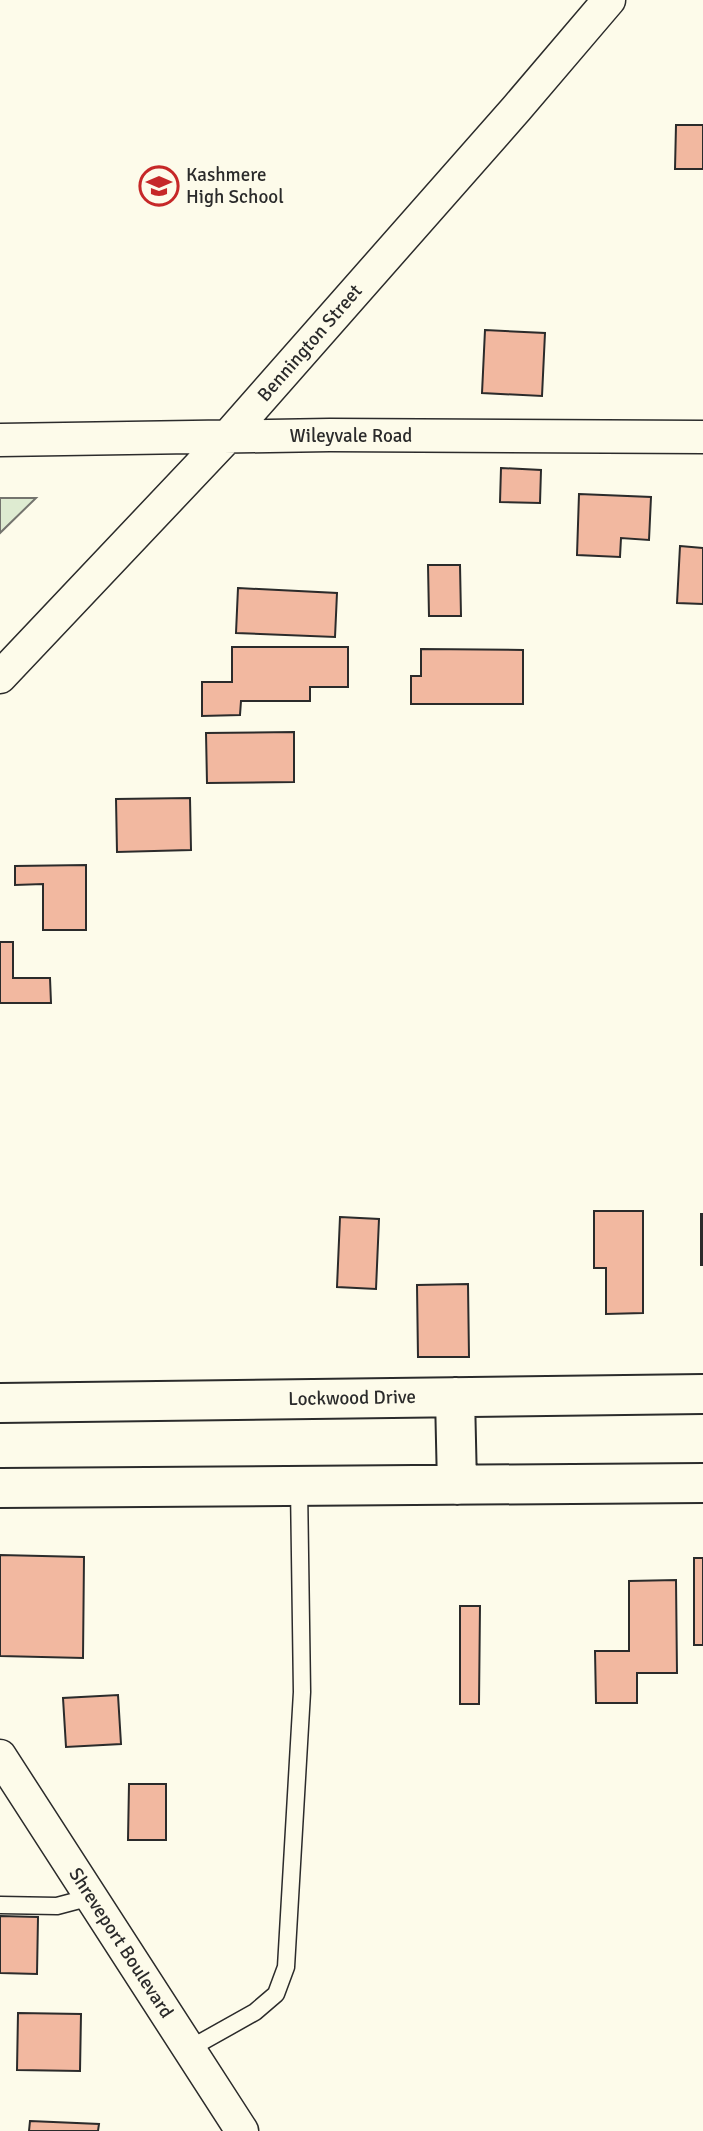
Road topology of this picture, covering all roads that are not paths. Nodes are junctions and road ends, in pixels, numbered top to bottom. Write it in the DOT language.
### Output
graph roads {
  1 [pos="609,0"];
  2 [pos="228,436"];
  3 [pos="703,437"];
  4 [pos="0,440"];
  5 [pos="0,677"];
  6 [pos="703,1394"];
  7 [pos="455,1397"];
  8 [pos="0,1403"];
  9 [pos="703,1483"];
  10 [pos="457,1485"];
  11 [pos="299,1486"];
  12 [pos="0,1488"];
  13 [pos="0,1756"];
  14 [pos="91,1896"];
  15 [pos="0,1905"];
  16 [pos="189,2049"];
  17 [pos="242,2131"];
  1 -- 2 [label="street, Bennington Street"];
  2 -- 3 [label="street, Wileyvale Road"];
  2 -- 4 [label="street, Wileyvale Road"];
  2 -- 5 [label="street, Bennington Street"];
  6 -- 7 [label="main road, Lockwood Drive"];
  7 -- 8 [label="main road, Lockwood Drive"];
  7 -- 10 [label="main road"];
  9 -- 10 [label="main road"];
  10 -- 11 [label="main road"];
  11 -- 12 [label="main road"];
  11 -- 16 [label="lane"];
  13 -- 14 [label="street, Shreveport Boulevard"];
  14 -- 15 [label="lane"];
  14 -- 16 [label="street, Shreveport Boulevard"];
  16 -- 17 [label="street, Shreveport Boulevard"];
}
